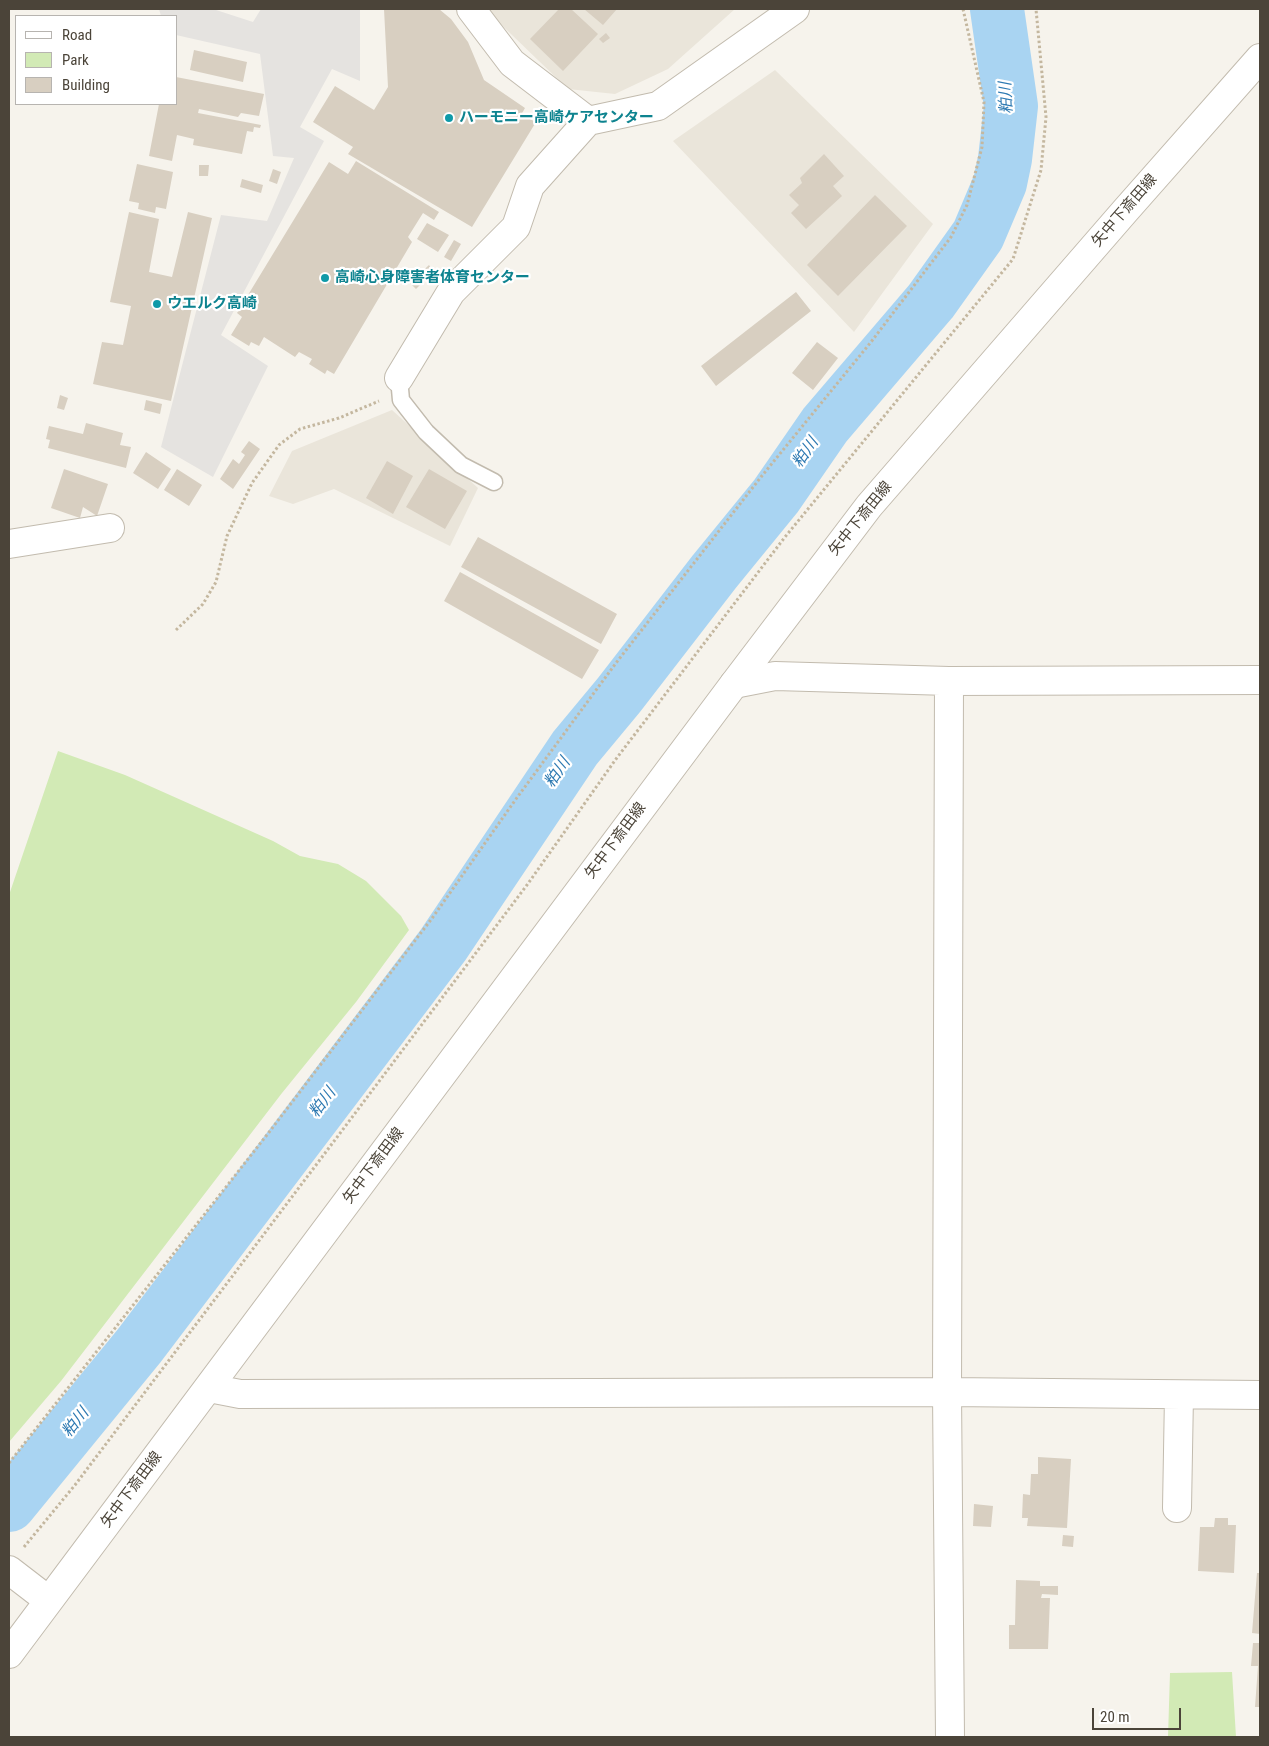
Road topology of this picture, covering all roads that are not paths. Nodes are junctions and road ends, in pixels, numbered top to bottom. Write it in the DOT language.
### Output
graph roads {
  1 [pos="471,9"];
  2 [pos="794,9"];
  3 [pos="1260,58"];
  4 [pos="588,121"];
  5 [pos="399,378"];
  6 [pos="494,482"];
  7 [pos="110,528"];
  8 [pos="9,544"];
  9 [pos="949,680"];
  10 [pos="1260,680"];
  11 [pos="734,684"];
  12 [pos="209,1388"];
  13 [pos="947,1392"];
  14 [pos="1179,1394"];
  15 [pos="1260,1395"];
  16 [pos="1177,1508"];
  17 [pos="14,1562"];
  18 [pos="48,1600"];
  19 [pos="9,1654"];
  20 [pos="950,1737"];
  1 -- 4 [label="street"];
  2 -- 4 [label="street"];
  3 -- 11 [label="street, 矢中下斎田線"];
  4 -- 5 [label="street"];
  5 -- 6 [label="lane"];
  7 -- 8 [label="street"];
  9 -- 10 [label="street"];
  9 -- 11 [label="street"];
  9 -- 13 [label="street"];
  11 -- 12 [label="street, 矢中下斎田線"];
  12 -- 13 [label="street"];
  12 -- 18 [label="street, 矢中下斎田線"];
  13 -- 14 [label="street"];
  13 -- 20 [label="street"];
  14 -- 15 [label="street"];
  14 -- 16 [label="street"];
  17 -- 18 [label="street"];
  18 -- 19 [label="street, 矢中下斎田線"];
}
